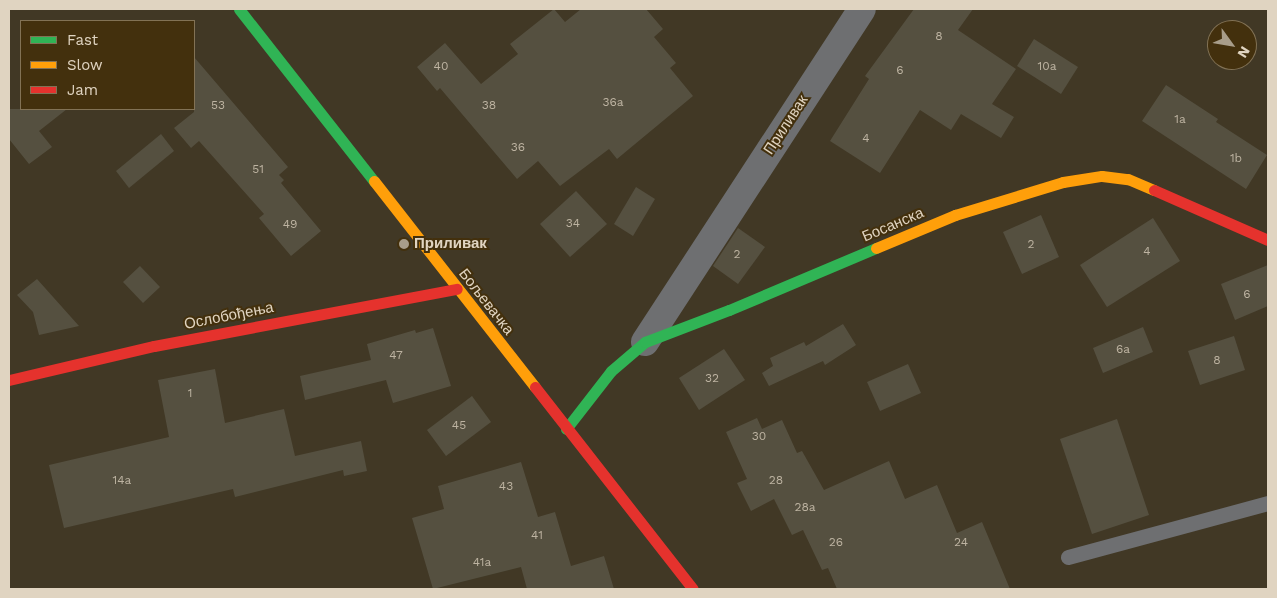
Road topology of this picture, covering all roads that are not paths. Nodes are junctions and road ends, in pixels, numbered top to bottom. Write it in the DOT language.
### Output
graph roads {
  1 [pos="239,9"];
  2 [pos="862,9"];
  3 [pos="1268,240"];
  4 [pos="457,289"];
  5 [pos="646,342"];
  6 [pos="9,380"];
  7 [pos="566,429"];
  8 [pos="1268,503"];
  9 [pos="1068,558"];
  10 [pos="692,589"];
  1 -- 4 [label="street, Бољевачка"];
  2 -- 5 [label="street, Приливак"];
  3 -- 5 [label="street, Босанска"];
  4 -- 6 [label="street, Ослобођења"];
  4 -- 7 [label="street, Бољевачка"];
  5 -- 7 [label="street, Босанска"];
  7 -- 10 [label="street, Бољевачка"];
  8 -- 9 [label="lane"];
}
